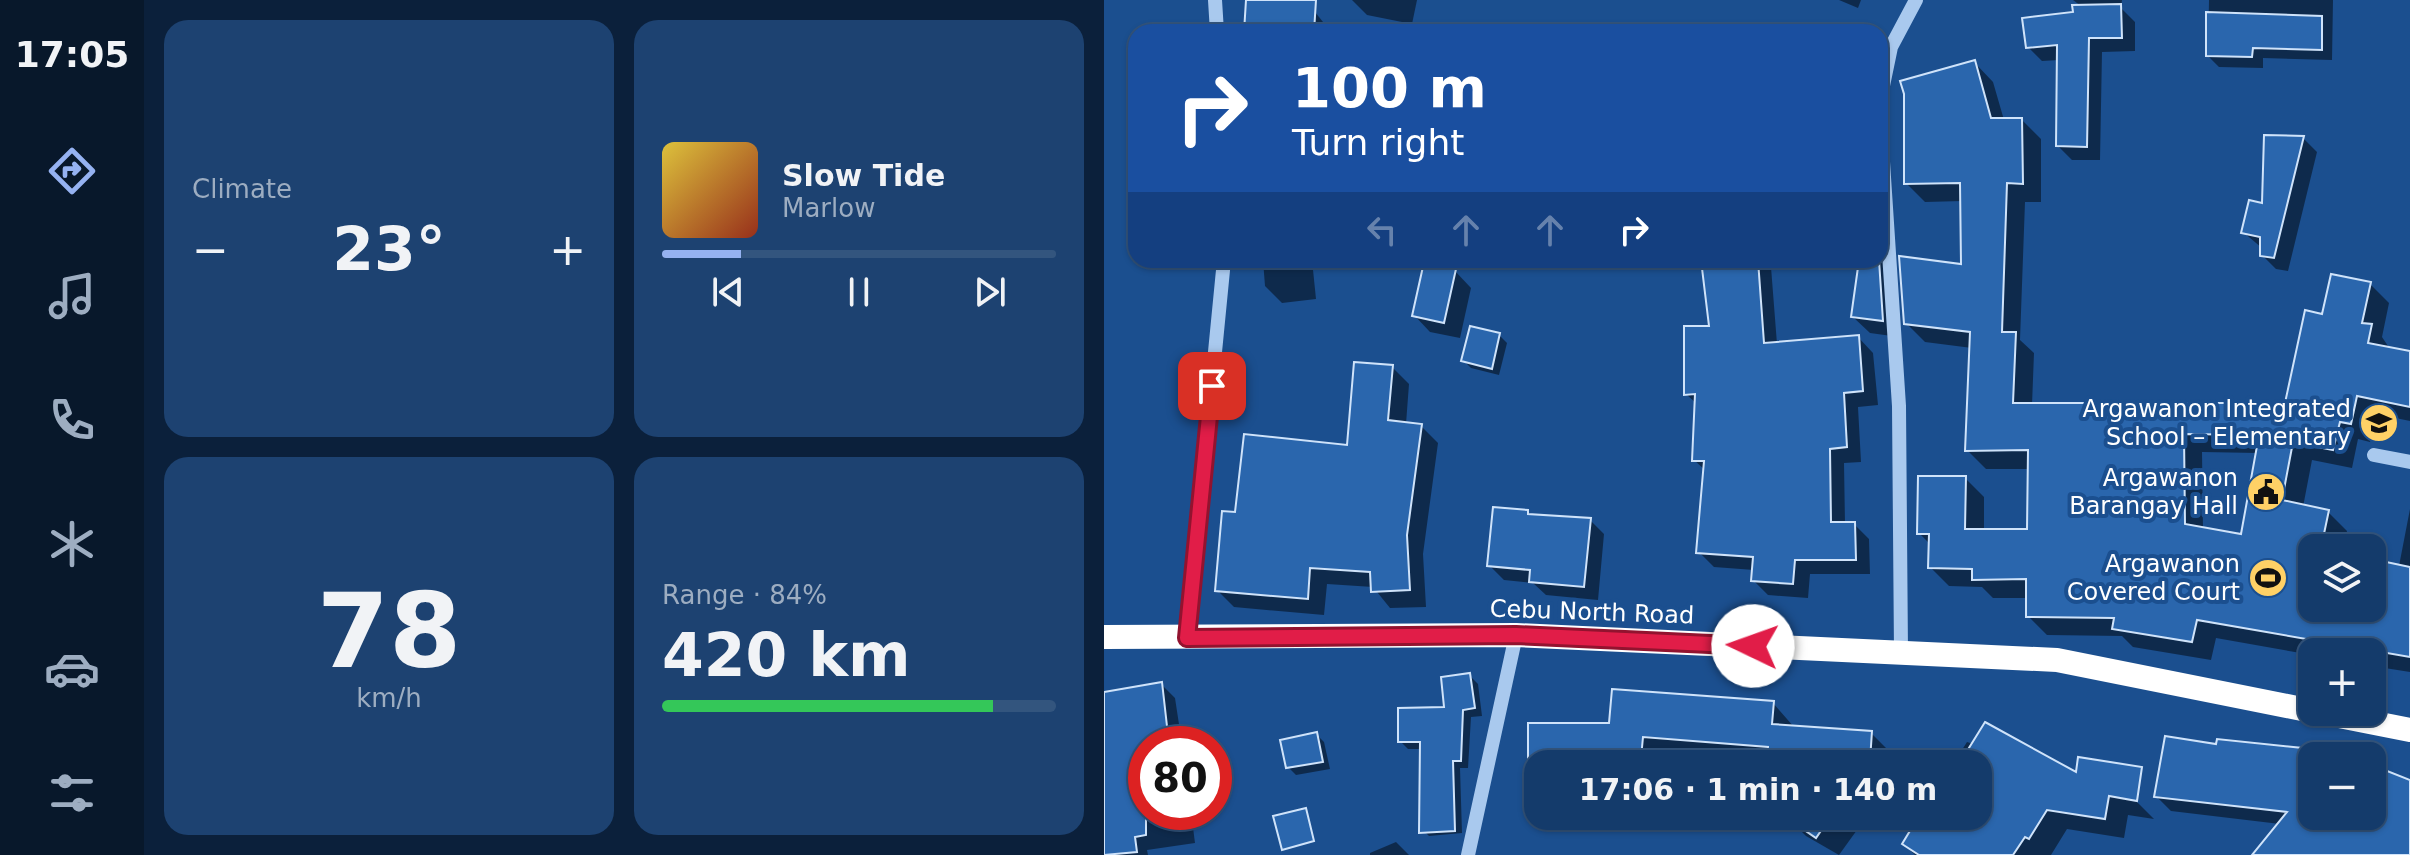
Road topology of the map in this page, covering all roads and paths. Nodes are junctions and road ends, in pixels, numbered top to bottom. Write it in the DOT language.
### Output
graph roads {
  1 [pos="1215,0"];
  2 [pos="1916,0"];
  3 [pos="1216,24"];
  4 [pos="1888,61"];
  5 [pos="1888,238"];
  6 [pos="1223,268"];
  7 [pos="2374,455"];
  8 [pos="2410,462"];
  9 [pos="1516,635"];
  10 [pos="1104,637"];
  11 [pos="1187,638"];
  12 [pos="1901,653"];
  13 [pos="2298,708"];
  14 [pos="2386,725"];
  15 [pos="2410,730"];
  16 [pos="1468,855"];
  1 -- 3 [label="street"];
  2 -- 4 [label="street"];
  5 -- 12 [label="street"];
  6 -- 11 [label="street"];
  7 -- 8 [label="street"];
  9 -- 11 [label="highway, Cebu North Road"];
  9 -- 12 [label="highway, Cebu North Road"];
  9 -- 16 [label="street"];
  10 -- 11 [label="highway, Cebu North Road"];
  12 -- 13 [label="highway, Cebu North Road"];
  14 -- 15 [label="highway"];
}
